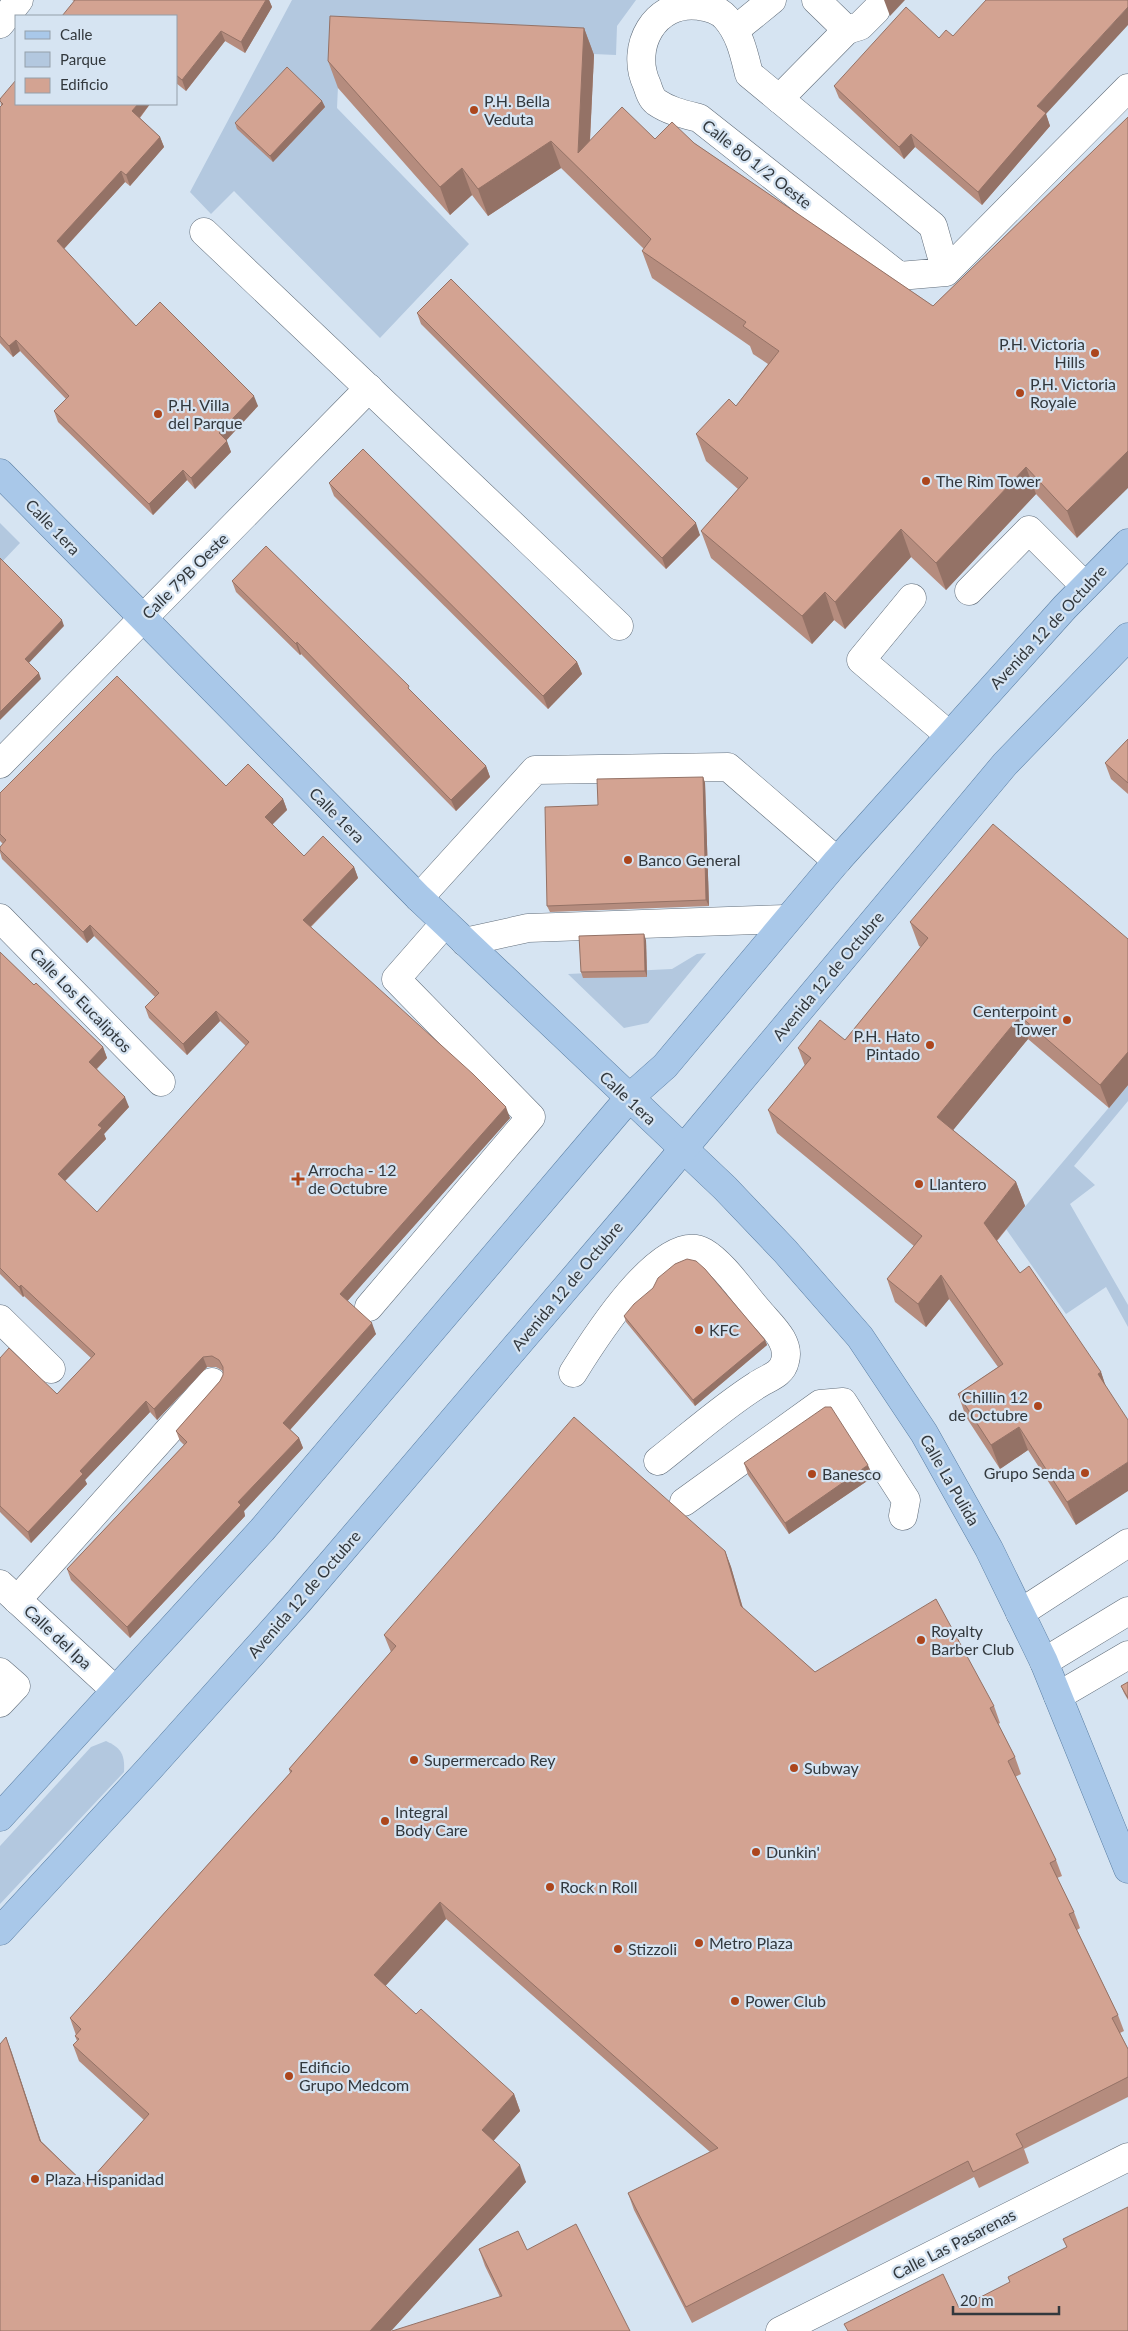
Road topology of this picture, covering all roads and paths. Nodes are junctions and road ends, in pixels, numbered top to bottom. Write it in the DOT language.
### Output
graph roads {
  1 [pos="19,0"];
  2 [pos="772,0"];
  3 [pos="816,0"];
  4 [pos="668,4"];
  5 [pos="876,10"];
  6 [pos="0,24"];
  7 [pos="735,30"];
  8 [pos="847,30"];
  9 [pos="1128,88"];
  10 [pos="779,99"];
  11 [pos="204,232"];
  12 [pos="946,272"];
  13 [pos="369,388"];
  14 [pos="0,473"];
  15 [pos="1128,543"];
  16 [pos="1085,586"];
  17 [pos="969,591"];
  18 [pos="912,598"];
  19 [pos="142,619"];
  20 [pos="619,626"];
  21 [pos="1128,637"];
  22 [pos="949,735"];
  23 [pos="0,764"];
  24 [pos="837,861"];
  25 [pos="419,898"];
  26 [pos="0,918"];
  27 [pos="786,919"];
  28 [pos="445,923"];
  29 [pos="465,942"];
  30 [pos="161,1082"];
  31 [pos="629,1098"];
  32 [pos="682,1150"];
  33 [pos="368,1307"];
  34 [pos="0,1320"];
  35 [pos="50,1369"];
  36 [pos="573,1373"];
  37 [pos="212,1382"];
  38 [pos="658,1461"];
  39 [pos="684,1502"];
  40 [pos="903,1516"];
  41 [pos="1128,1543"];
  42 [pos="8,1592"];
  43 [pos="1128,1611"];
  44 [pos="1020,1613"];
  45 [pos="1128,1655"];
  46 [pos="1044,1662"];
  47 [pos="0,1672"];
  48 [pos="115,1690"];
  49 [pos="1058,1696"];
  50 [pos="0,1703"];
  51 [pos="0,1816"];
  52 [pos="1128,1869"];
  53 [pos="0,1931"];
  54 [pos="1128,2157"];
  55 [pos="780,2331"];
  1 -- 6 [label="street"];
  2 -- 7 [label="street"];
  3 -- 8 [label="street"];
  4 -- 7 [label="street, Calle 80 1/2 Oeste"];
  4 -- 12 [label="street, Calle 80 1/2 Oeste"];
  5 -- 8 [label="street"];
  7 -- 10 [label="street, Calle 80 1/2 Oeste"];
  8 -- 10 [label="street"];
  9 -- 12 [label="street"];
  10 -- 12 [label="street, Calle 80 1/2 Oeste"];
  11 -- 13 [label="street"];
  13 -- 19 [label="street, Calle 79B Oeste"];
  13 -- 20 [label="street"];
  14 -- 19 [label="main road, Calle 1era"];
  15 -- 16 [label="main road, Avenida 12 de Octubre"];
  16 -- 17 [label="street"];
  16 -- 22 [label="main road, Avenida 12 de Octubre"];
  18 -- 22 [label="street"];
  19 -- 23 [label="street, Calle 79B Oeste"];
  19 -- 25 [label="main road, Calle 1era"];
  21 -- 32 [label="main road, Avenida 12 de Octubre"];
  22 -- 24 [label="main road, Avenida 12 de Octubre"];
  24 -- 25 [label="street"];
  24 -- 27 [label="main road, Avenida 12 de Octubre"];
  25 -- 28 [label="main road, Calle 1era"];
  26 -- 30 [label="street, Calle Los Eucaliptos"];
  27 -- 29 [label="street"];
  27 -- 31 [label="main road, Avenida 12 de Octubre"];
  28 -- 29 [label="main road, Calle 1era"];
  28 -- 33 [label="street"];
  29 -- 31 [label="main road, Calle 1era"];
  31 -- 32 [label="main road, Calle 1era"];
  31 -- 48 [label="main road, Avenida 12 de Octubre"];
  32 -- 44 [label="main road, Calle La Pulida"];
  32 -- 53 [label="main road, Avenida 12 de Octubre"];
  34 -- 35 [label="street"];
  36 -- 38 [label="street"];
  37 -- 42 [label="street"];
  39 -- 40 [label="street"];
  41 -- 44 [label="street"];
  42 -- 48 [label="street, Calle del Ipa"];
  43 -- 46 [label="street"];
  44 -- 46 [label="main road, Calle La Pulida"];
  45 -- 49 [label="street"];
  46 -- 49 [label="main road, Calle La Pulida"];
  47 -- 50 [label="street"];
  48 -- 51 [label="main road, Avenida 12 de Octubre"];
  49 -- 52 [label="main road, Calle La Pulida"];
  54 -- 55 [label="street, Calle Las Pasarenas"];
}
